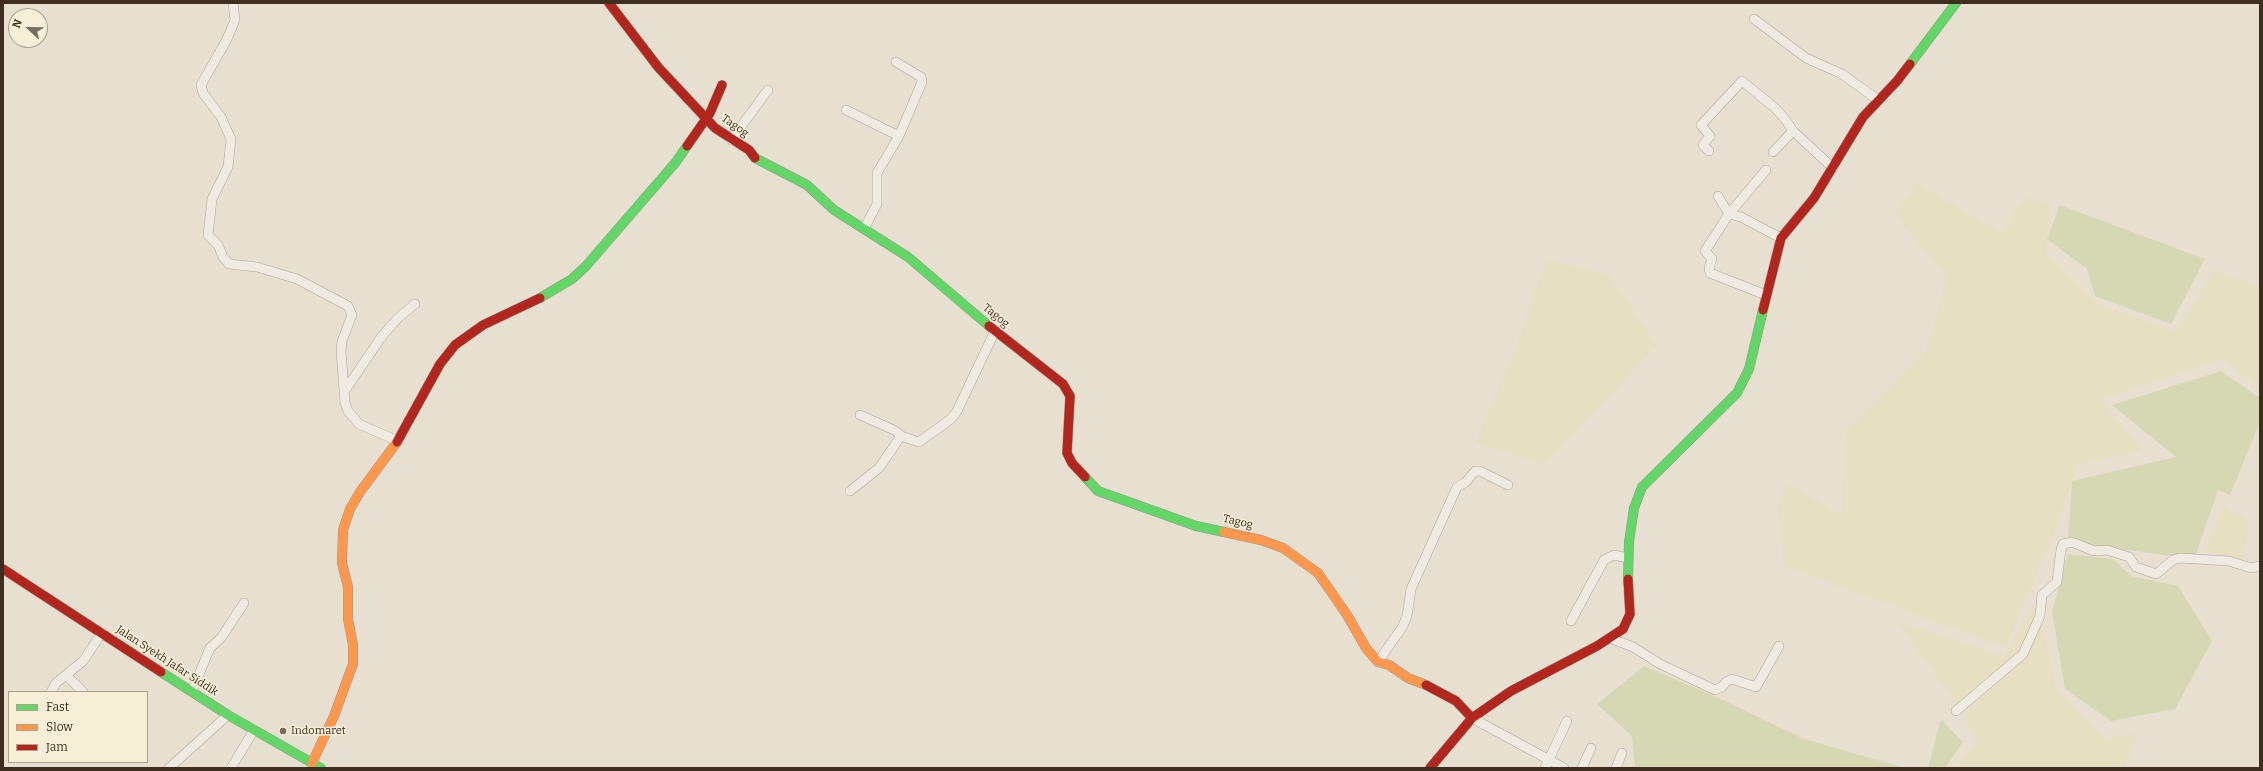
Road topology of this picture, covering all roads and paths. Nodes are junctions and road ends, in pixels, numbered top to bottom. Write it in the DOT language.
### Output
graph roads {
  1 [pos="233,3"];
  2 [pos="609,3"];
  3 [pos="1956,3"];
  4 [pos="1754,19"];
  5 [pos="896,62"];
  6 [pos="722,85"];
  7 [pos="768,90"];
  8 [pos="1878,100"];
  9 [pos="846,110"];
  10 [pos="706,119"];
  11 [pos="1793,131"];
  12 [pos="899,136"];
  13 [pos="731,140"];
  14 [pos="1709,151"];
  15 [pos="1773,152"];
  16 [pos="1832,168"];
  17 [pos="1766,170"];
  18 [pos="1718,196"];
  19 [pos="1729,214"];
  20 [pos="864,228"];
  21 [pos="1781,238"];
  22 [pos="1766,295"];
  23 [pos="415,304"];
  24 [pos="995,331"];
  25 [pos="344,392"];
  26 [pos="860,415"];
  27 [pos="902,436"];
  28 [pos="398,441"];
  29 [pos="1508,485"];
  30 [pos="850,491"];
  31 [pos="1628,558"];
  32 [pos="2260,566"];
  33 [pos="3,569"];
  34 [pos="244,603"];
  35 [pos="1571,622"];
  36 [pos="102,633"];
  37 [pos="1610,638"];
  38 [pos="1779,646"];
  39 [pos="1378,662"];
  40 [pos="66,675"];
  41 [pos="52,691"];
  42 [pos="82,691"];
  43 [pos="192,691"];
  44 [pos="1956,711"];
  45 [pos="228,715"];
  46 [pos="1472,718"];
  47 [pos="1567,721"];
  48 [pos="254,730"];
  49 [pos="1591,748"];
  50 [pos="1622,753"];
  51 [pos="312,763"];
  52 [pos="1547,764"];
  53 [pos="169,768"];
  54 [pos="232,768"];
  55 [pos="321,768"];
  56 [pos="1430,768"];
  57 [pos="1564,768"];
  58 [pos="1582,768"];
  59 [pos="1616,768"];
  1 -- 25 [label="street"];
  2 -- 10 [label="street, Tagog"];
  3 -- 8 [label="street"];
  4 -- 8 [label="street"];
  5 -- 12 [label="street"];
  6 -- 10 [label="street"];
  7 -- 13 [label="street"];
  8 -- 16 [label="street"];
  9 -- 12 [label="street"];
  10 -- 13 [label="street, Tagog"];
  10 -- 28 [label="street"];
  11 -- 14 [label="street"];
  11 -- 15 [label="street"];
  11 -- 16 [label="street"];
  12 -- 20 [label="street"];
  13 -- 20 [label="street, Tagog"];
  16 -- 21 [label="street"];
  17 -- 19 [label="street"];
  18 -- 19 [label="street"];
  19 -- 21 [label="street"];
  19 -- 22 [label="street"];
  20 -- 24 [label="street, Tagog"];
  21 -- 22 [label="street"];
  22 -- 31 [label="street"];
  23 -- 25 [label="street"];
  24 -- 27 [label="street"];
  24 -- 39 [label="street, Tagog"];
  25 -- 28 [label="street"];
  26 -- 27 [label="street"];
  27 -- 30 [label="street"];
  28 -- 51 [label="street"];
  29 -- 39 [label="street"];
  31 -- 35 [label="street"];
  31 -- 37 [label="street"];
  32 -- 44 [label="street"];
  33 -- 36 [label="street, Jalan Syekh Jafar Siddik"];
  34 -- 43 [label="street"];
  36 -- 40 [label="street"];
  36 -- 43 [label="street, Jalan Syekh Jafar Siddik"];
  37 -- 38 [label="street"];
  37 -- 46 [label="street"];
  39 -- 46 [label="street"];
  40 -- 41 [label="street"];
  40 -- 42 [label="street"];
  43 -- 45 [label="street, Jalan Syekh Jafar Siddik"];
  45 -- 48 [label="street, Jalan Syekh Jafar Siddik"];
  45 -- 53 [label="street"];
  46 -- 52 [label="street"];
  46 -- 56 [label="street"];
  47 -- 52 [label="street"];
  48 -- 51 [label="street, Jalan Syekh Jafar Siddik"];
  48 -- 54 [label="street"];
  49 -- 58 [label="street"];
  50 -- 59 [label="street"];
  51 -- 55 [label="street, Jalan Syekh Jafar Siddik"];
  52 -- 57 [label="street"];
}
